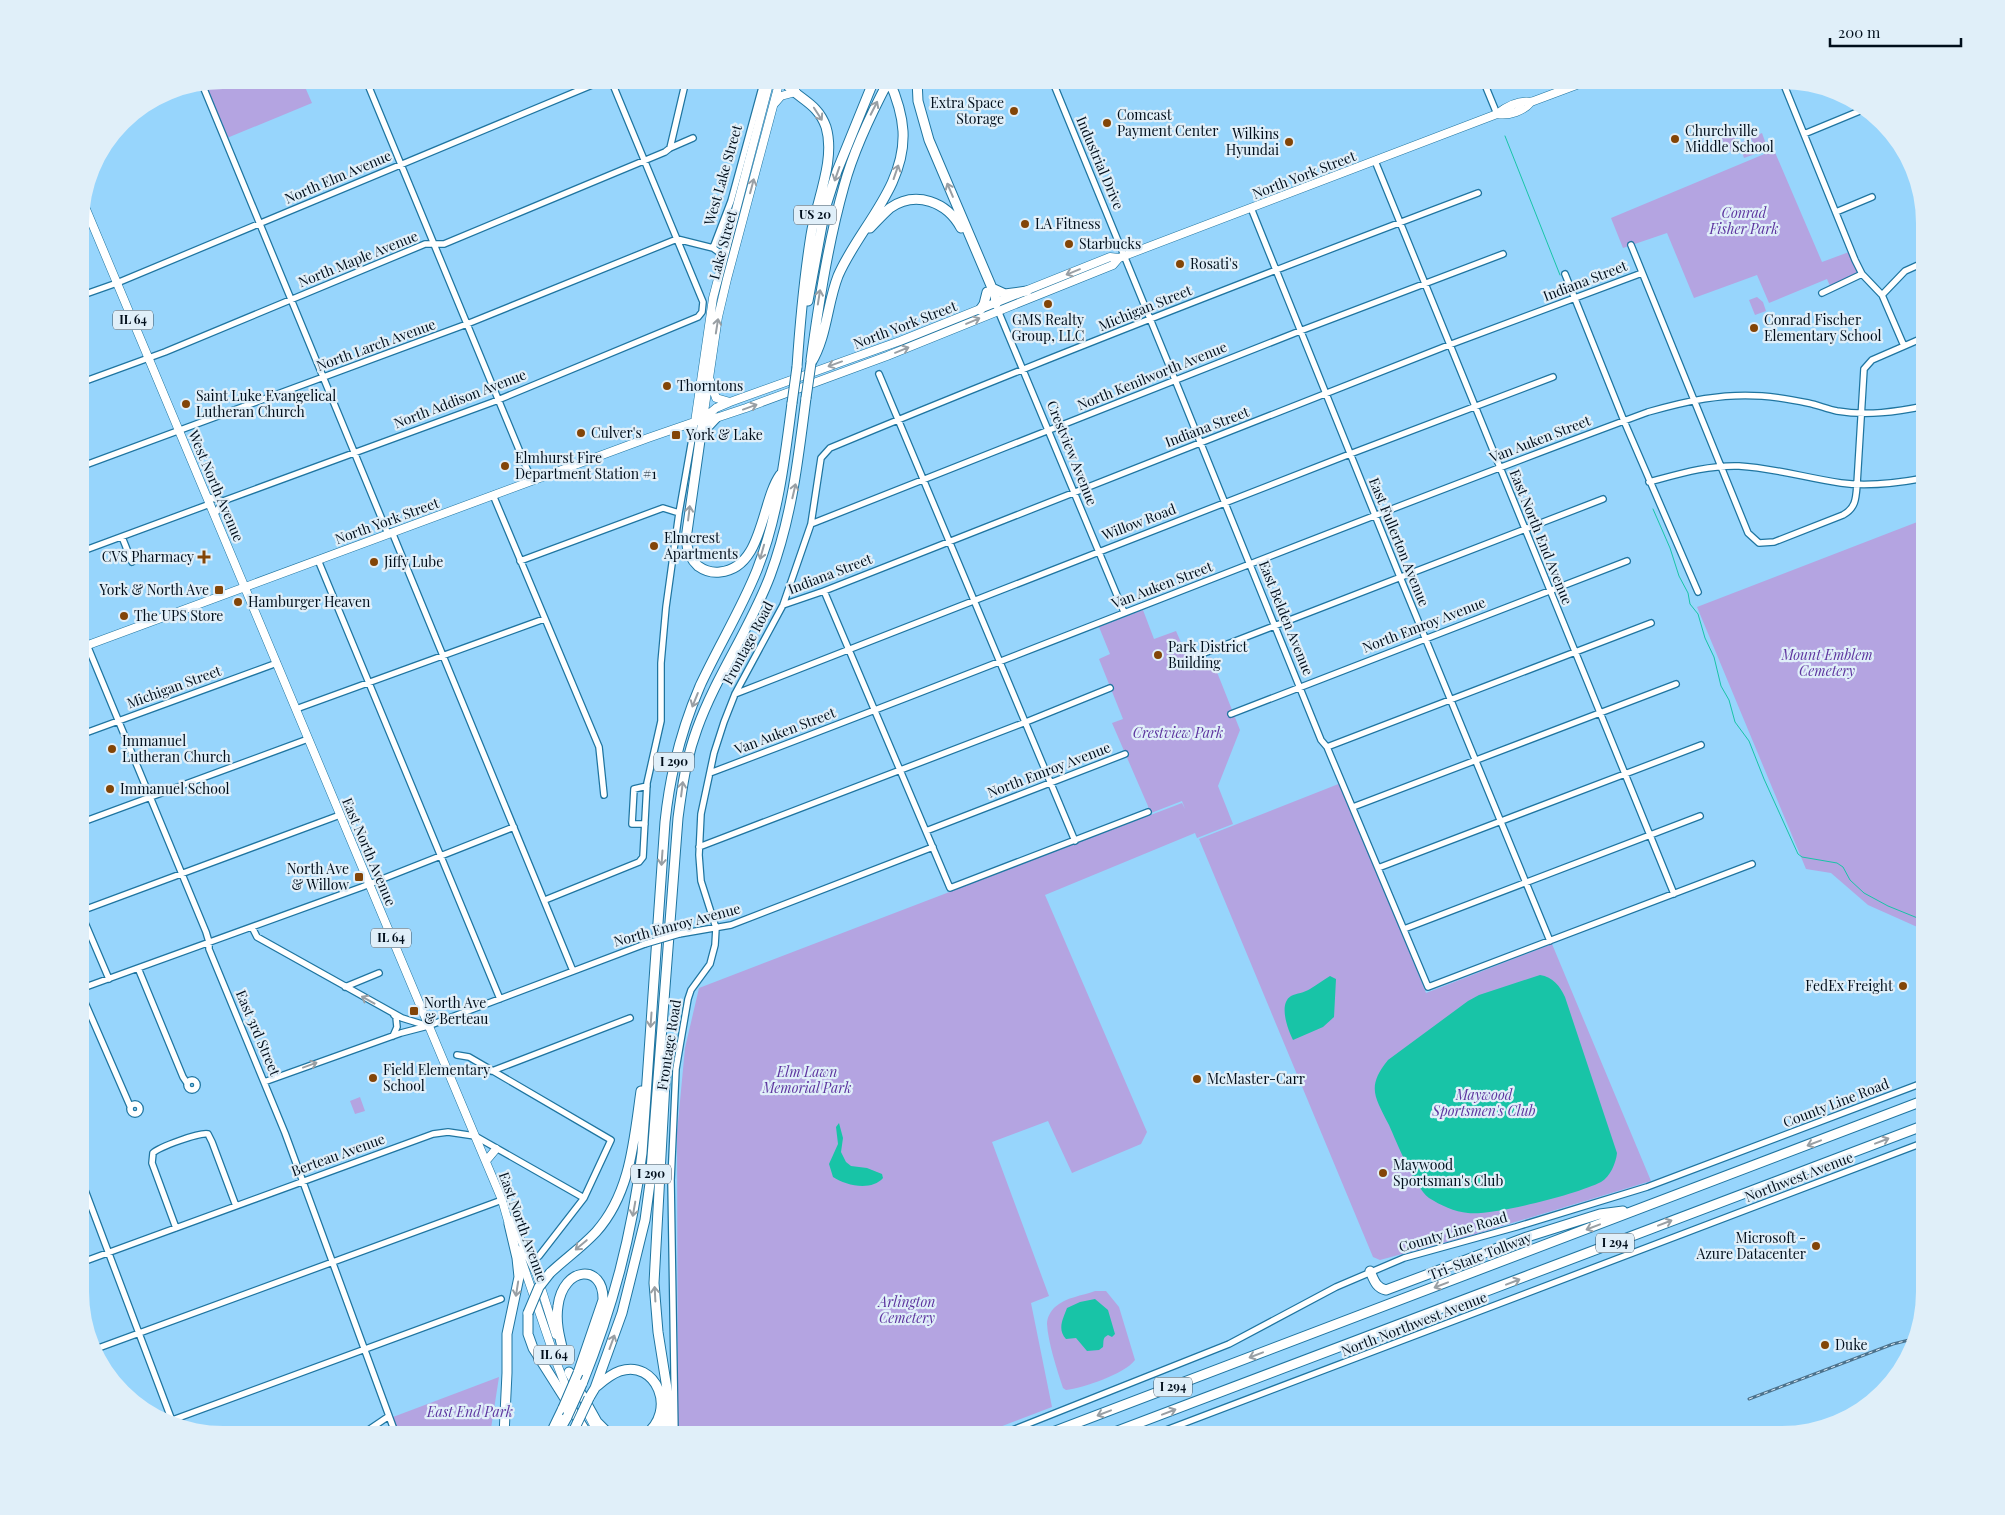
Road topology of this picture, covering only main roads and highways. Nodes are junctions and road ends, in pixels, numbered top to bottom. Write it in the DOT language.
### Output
graph roads {
  1 [pos="768,89"];
  2 [pos="779,89"];
  3 [pos="792,89"];
  4 [pos="870,89"];
  5 [pos="884,89"];
  6 [pos="893,89"];
  7 [pos="917,89"];
  8 [pos="1566,89"];
  9 [pos="796,92"];
  10 [pos="773,107"];
  11 [pos="89,220"];
  12 [pos="855,245"];
  13 [pos="1122,257"];
  14 [pos="989,290"];
  15 [pos="1027,291"];
  16 [pos="996,305"];
  17 [pos="980,310"];
  18 [pos="810,363"];
  19 [pos="797,367"];
  20 [pos="709,374"];
  21 [pos="730,402"];
  22 [pos="716,418"];
  23 [pos="699,421"];
  24 [pos="700,434"];
  25 [pos="783,470"];
  26 [pos="245,586"];
  27 [pos="89,645"];
  28 [pos="668,952"];
  29 [pos="650,1039"];
  30 [pos="1916,1103"];
  31 [pos="1916,1128"];
  32 [pos="496,1149"];
  33 [pos="486,1161"];
  34 [pos="502,1200"];
  35 [pos="1638,1209"];
  36 [pos="509,1224"];
  37 [pos="1370,1272"];
  38 [pos="565,1359"];
  39 [pos="573,1373"];
  40 [pos="595,1388"];
  41 [pos="668,1394"];
  42 [pos="505,1426"];
  43 [pos="554,1426"];
  44 [pos="562,1426"];
  45 [pos="575,1426"];
  46 [pos="582,1426"];
  47 [pos="584,1426"];
  48 [pos="594,1426"];
  49 [pos="601,1426"];
  50 [pos="654,1426"];
  51 [pos="664,1426"];
  52 [pos="670,1426"];
  53 [pos="1068,1426"];
  54 [pos="1131,1426"];
  1 -- 23 [label="main road, Lake Street"];
  2 -- 10 [label="main road, Lake Street"];
  3 -- 9 [label="highway, US 20"];
  4 -- 19 [label="highway, I 290, one-way"];
  18 -- 5 [label="highway, I 290, one-way"];
  12 -- 6 [label="highway, one-way"];
  14 -- 7 [label="highway, one-way"];
  8 -- 13 [label="main road, North York Street"];
  9 -- 10 [label="main road"];
  9 -- 19 [label="highway, US 20, one-way"];
  20 -- 10 [label="main road, Lake Street, one-way"];
  11 -- 26 [label="main road, West North Avenue / IL 64"];
  12 -- 14 [label="highway"];
  12 -- 18 [label="highway"];
  13 -- 15 [label="main road, North York Street, one-way"];
  13 -- 16 [label="main road, North York Street"];
  14 -- 15 [label="highway"];
  14 -- 16 [label="highway"];
  14 -- 17 [label="highway"];
  15 -- 16 [label="main road, North York Street"];
  16 -- 17 [label="main road, North York Street"];
  22 -- 16 [label="main road, North York Street, one-way"];
  17 -- 21 [label="main road, North York Street, one-way"];
  28 -- 18 [label="highway, I 290, one-way, bridge"];
  19 -- 25 [label="highway, I 290, bridge"];
  20 -- 21 [label="main road"];
  20 -- 23 [label="main road, Lake Street"];
  21 -- 23 [label="main road, North York Street"];
  22 -- 23 [label="main road, North York Street"];
  22 -- 24 [label="highway"];
  23 -- 24 [label="highway"];
  23 -- 26 [label="main road, North York Street"];
  25 -- 24 [label="highway, one-way"];
  25 -- 29 [label="highway, I 290, one-way"];
  26 -- 27 [label="main road, North York Street"];
  26 -- 33 [label="main road, East North Avenue / IL 64"];
  40 -- 28 [label="highway, I 290, one-way"];
  41 -- 28 [label="highway, one-way"];
  29 -- 44 [label="highway, I 290, one-way, bridge"];
  29 -- 46 [label="highway, one-way, bridge"];
  30 -- 35 [label="highway, Tri-State Tollway / I 294, one-way"];
  54 -- 31 [label="highway, I 294, one-way"];
  32 -- 33 [label="main road"];
  33 -- 34 [label="main road, East North Avenue / IL 64"];
  34 -- 36 [label="main road, East North Avenue / IL 64"];
  34 -- 38 [label="main road, East North Avenue / IL 64"];
  35 -- 37 [label="highway"];
  35 -- 53 [label="highway, Tri-State Tollway / I 294, one-way"];
  36 -- 42 [label="highway, one-way"];
  36 -- 47 [label="main road, East North Avenue / IL 64"];
  38 -- 39 [label="main road, East North Avenue / IL 64"];
  38 -- 39 [label="highway"];
  39 -- 43 [label="highway, bridge"];
  39 -- 48 [label="main road, East North Avenue / IL 64"];
  39 -- 49 [label="highway"];
  40 -- 45 [label="highway, I 290, bridge"];
  40 -- 50 [label="highway"];
  41 -- 51 [label="highway"];
  41 -- 52 [label="highway"];
}
